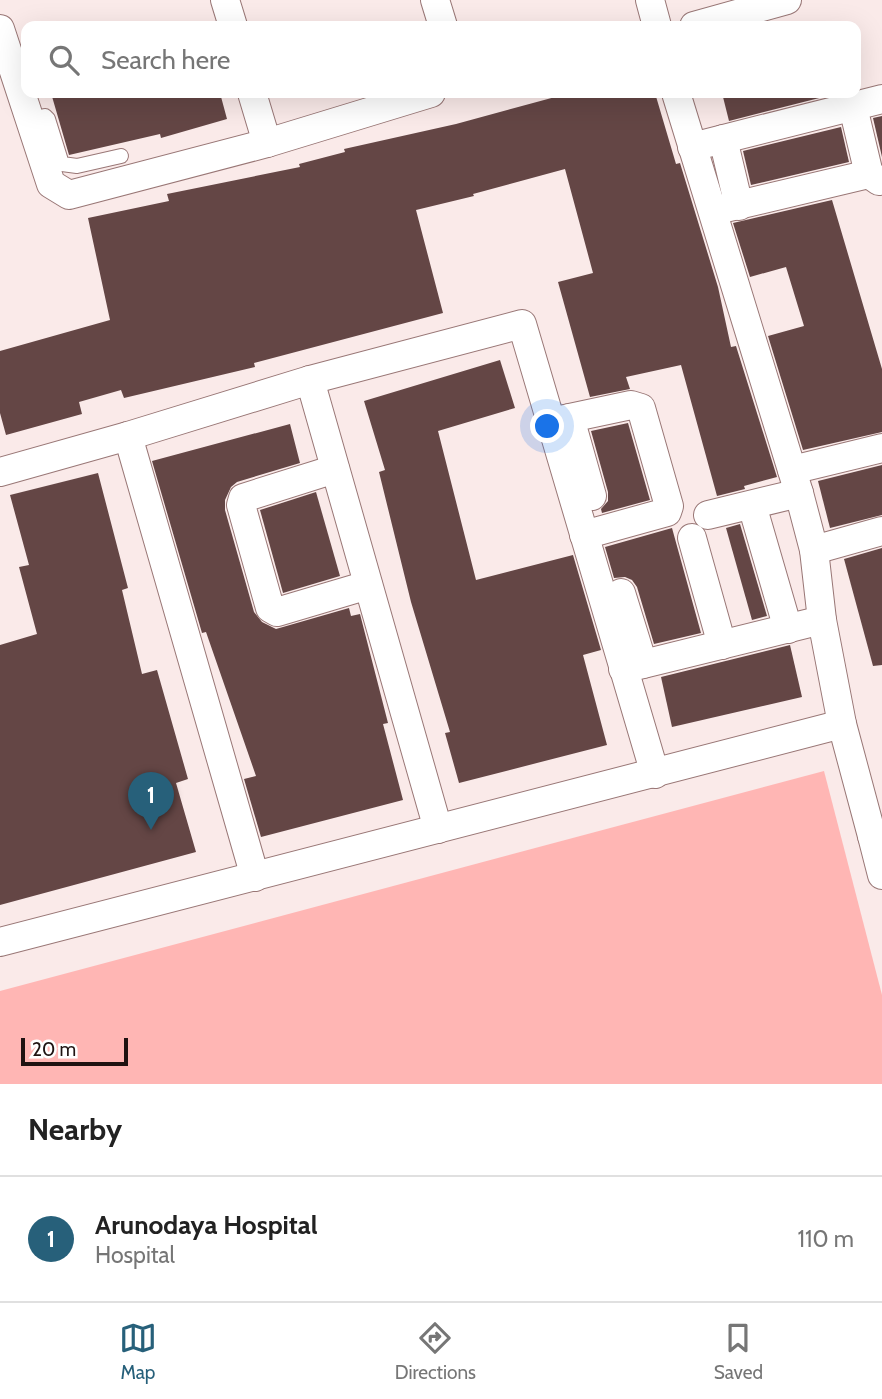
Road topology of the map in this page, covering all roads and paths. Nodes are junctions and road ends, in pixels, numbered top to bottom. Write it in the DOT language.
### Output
graph roads {
  1 [pos="225,0"];
  2 [pos="435,0"];
  3 [pos="650,0"];
  4 [pos="787,0"];
  5 [pos="231,21"];
  6 [pos="441,21"];
  7 [pos="656,21"];
  8 [pos="712,21"];
  9 [pos="0,29"];
  10 [pos="21,91"];
  11 [pos="24,98"];
  12 [pos="254,98"];
  13 [pos="415,98"];
  14 [pos="677,98"];
  15 [pos="882,99"];
  16 [pos="853,107"];
  17 [pos="31,120"];
  18 [pos="723,139"];
  19 [pos="267,143"];
  20 [pos="692,147"];
  21 [pos="121,156"];
  22 [pos="875,177"];
  23 [pos="726,209"];
  24 [pos="310,380"];
  25 [pos="560,420"];
  26 [pos="128,436"];
  27 [pos="882,448"];
  28 [pos="335,469"];
  29 [pos="0,472"];
  30 [pos="799,477"];
  31 [pos="752,505"];
  32 [pos="708,515"];
  33 [pos="882,531"];
  34 [pos="650,533"];
  35 [pos="692,538"];
  36 [pos="595,540"];
  37 [pos="821,548"];
  38 [pos="368,585"];
  39 [pos="822,620"];
  40 [pos="788,629"];
  41 [pos="722,645"];
  42 [pos="633,667"];
  43 [pos="842,724"];
  44 [pos="654,774"];
  45 [pos="438,829"];
  46 [pos="877,835"];
  47 [pos="882,875"];
  48 [pos="255,877"];
  49 [pos="0,942"];
  1 -- 5 [label="street"];
  2 -- 6 [label="street"];
  3 -- 7 [label="street"];
  4 -- 8 [label="street"];
  9 -- 10 [label="street"];
  11 -- 17 [label="street"];
  12 -- 19 [label="street"];
  13 -- 19 [label="street"];
  14 -- 20 [label="street"];
  15 -- 16 [label="street"];
  16 -- 18 [label="street"];
  16 -- 22 [label="street"];
  17 -- 19 [label="street"];
  17 -- 21 [label="lane"];
  18 -- 20 [label="street"];
  18 -- 23 [label="street"];
  20 -- 23 [label="street"];
  22 -- 23 [label="street"];
  23 -- 30 [label="street"];
  24 -- 25 [label="street"];
  24 -- 26 [label="street"];
  24 -- 28 [label="street"];
  25 -- 36 [label="street"];
  25 -- 36 [label="street"];
  26 -- 29 [label="street"];
  26 -- 48 [label="street"];
  27 -- 30 [label="street"];
  28 -- 38 [label="street"];
  28 -- 38 [label="street"];
  30 -- 31 [label="street"];
  30 -- 37 [label="street"];
  31 -- 32 [label="street"];
  31 -- 40 [label="street"];
  33 -- 37 [label="street"];
  34 -- 36 [label="street"];
  35 -- 41 [label="street"];
  36 -- 42 [label="street"];
  37 -- 39 [label="street"];
  38 -- 45 [label="street"];
  39 -- 40 [label="street"];
  39 -- 43 [label="street"];
  40 -- 41 [label="street"];
  41 -- 42 [label="street"];
  42 -- 44 [label="street"];
  43 -- 44 [label="street"];
  43 -- 46 [label="street"];
  44 -- 45 [label="street"];
  45 -- 48 [label="street"];
  46 -- 47 [label="street"];
  48 -- 49 [label="street"];
}
